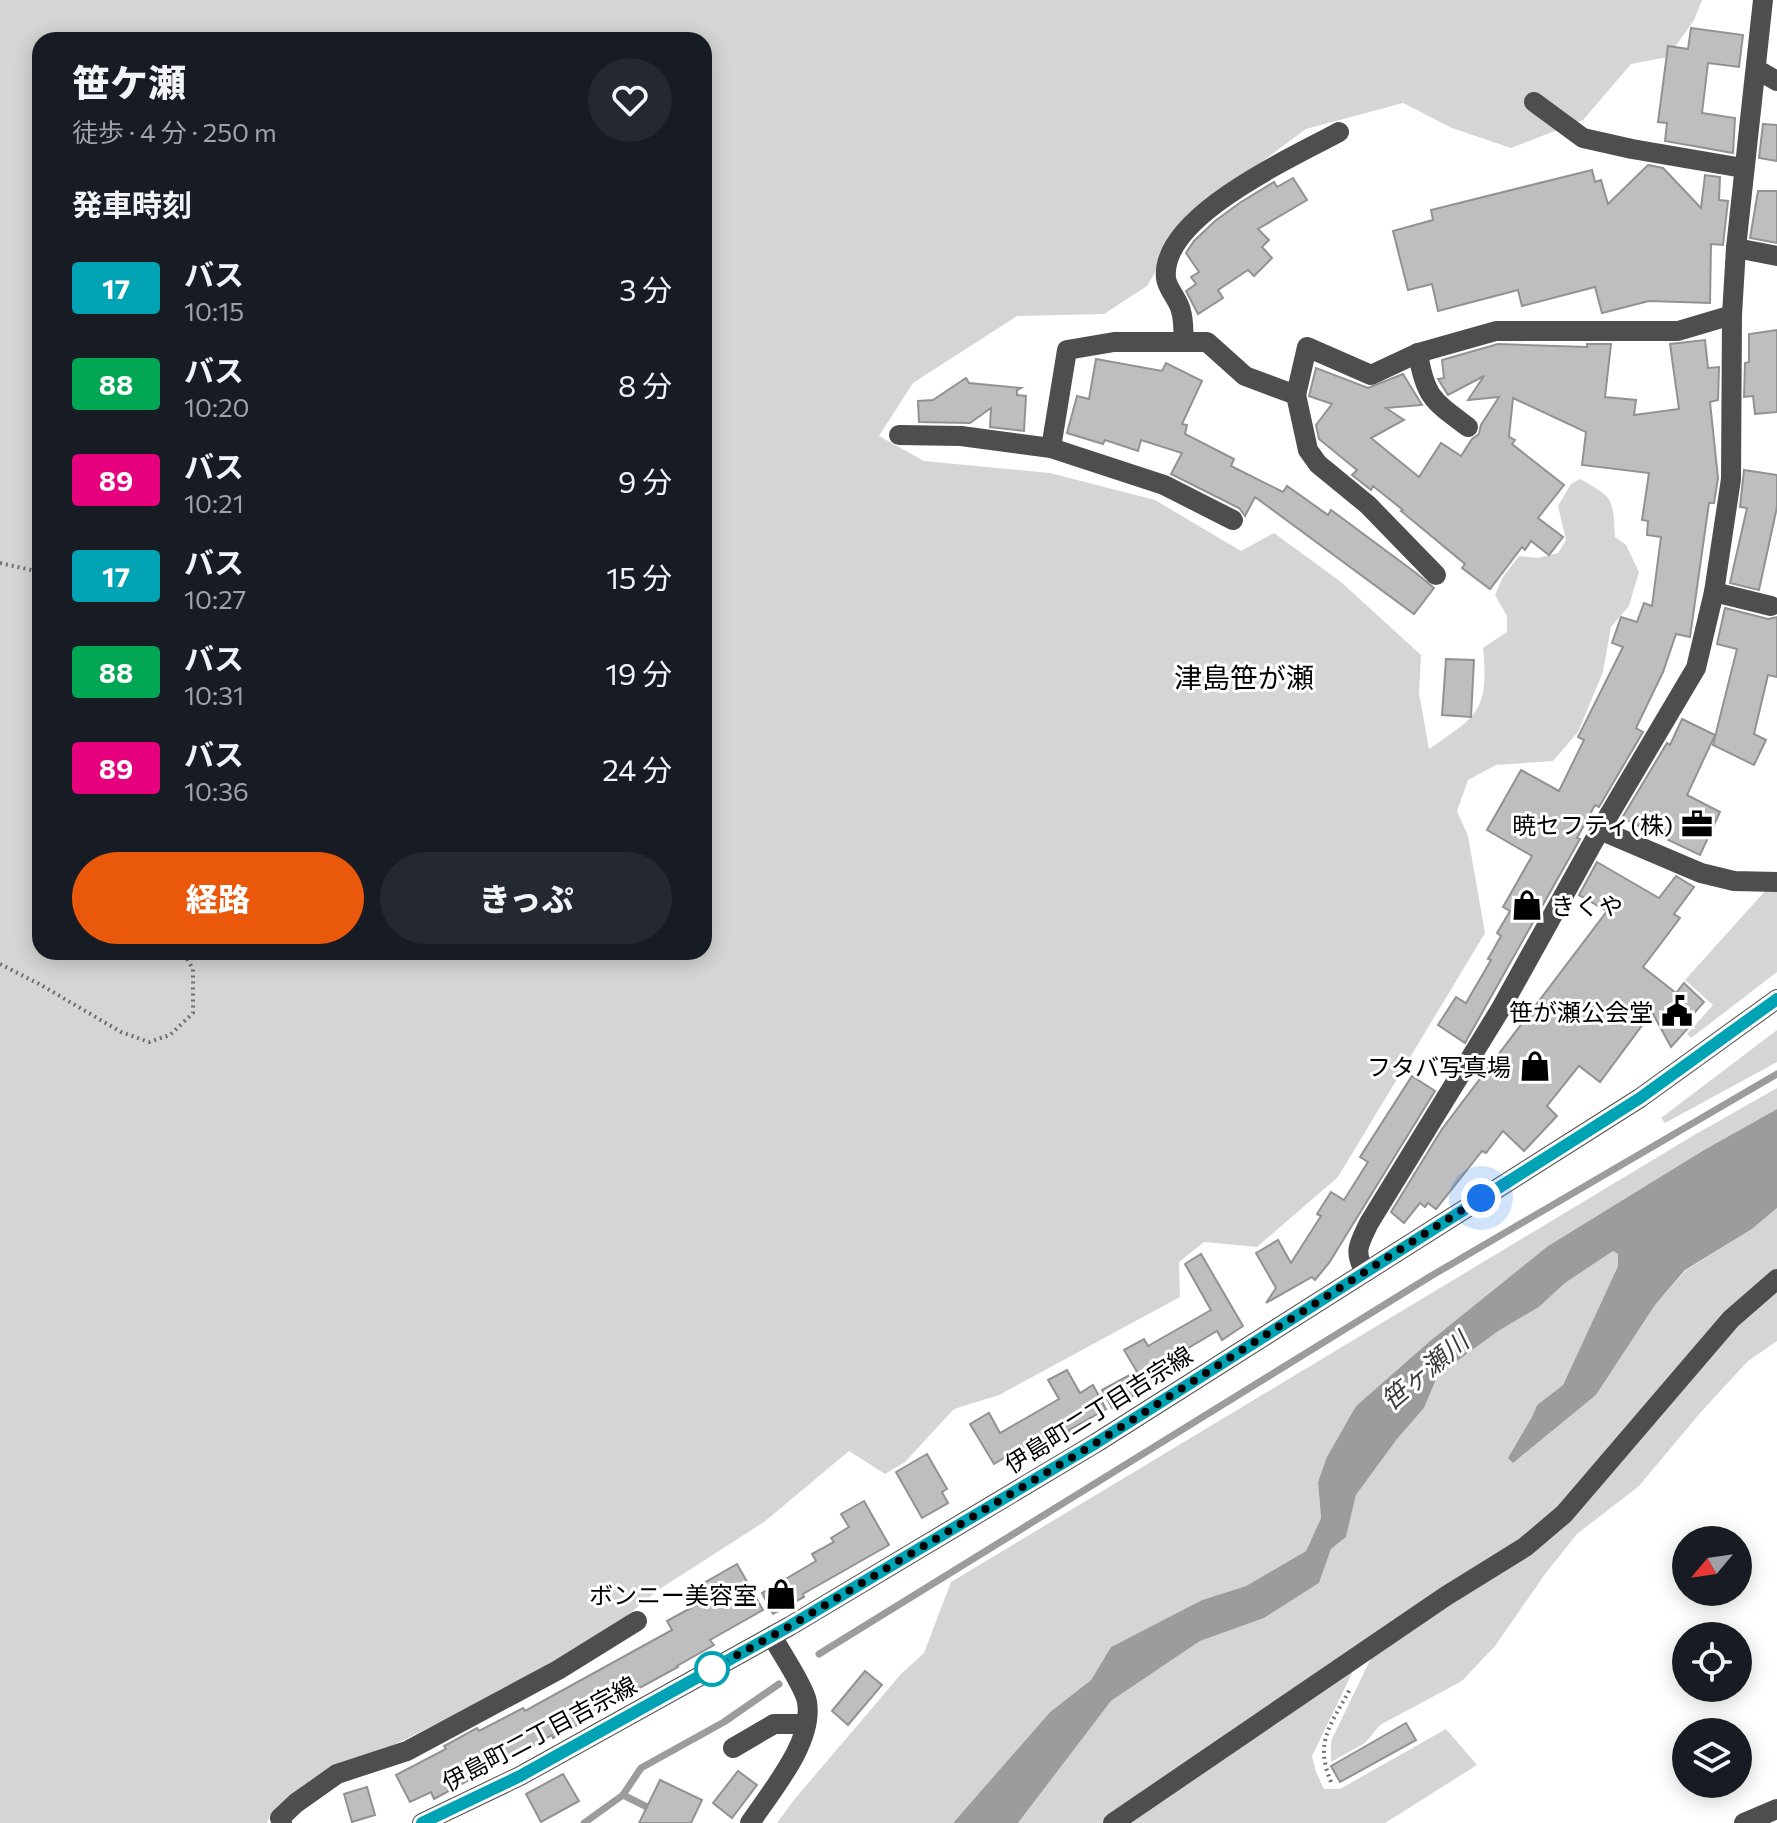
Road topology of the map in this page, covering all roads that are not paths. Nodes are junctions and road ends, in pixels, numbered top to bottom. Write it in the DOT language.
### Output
graph roads {
  1 [pos="1763,0"];
  2 [pos="1756,69"];
  3 [pos="1777,81"];
  4 [pos="1534,102"];
  5 [pos="1339,132"];
  6 [pos="1743,168"];
  7 [pos="1736,248"];
  8 [pos="1777,256"];
  9 [pos="1732,315"];
  10 [pos="1184,342"];
  11 [pos="1418,353"];
  12 [pos="1296,395"];
  13 [pos="1468,427"];
  14 [pos="899,435"];
  15 [pos="1051,448"];
  16 [pos="1233,520"];
  17 [pos="1436,575"];
  18 [pos="1714,592"];
  19 [pos="1771,606"];
  20 [pos="1600,830"];
  21 [pos="1777,882"];
  22 [pos="1777,999"];
  23 [pos="1365,1272"];
  24 [pos="1777,1279"];
  25 [pos="637,1621"];
  26 [pos="772,1636"];
  27 [pos="806,1724"];
  28 [pos="733,1748"];
  29 [pos="1777,1809"];
  30 [pos="282,1823"];
  31 [pos="422,1823"];
  32 [pos="750,1823"];
  33 [pos="1113,1823"];
  34 [pos="1744,1823"];
  1 -- 2 [label="street"];
  2 -- 3 [label="street"];
  2 -- 6 [label="street"];
  4 -- 6 [label="street"];
  5 -- 10 [label="street"];
  6 -- 7 [label="street"];
  7 -- 8 [label="street"];
  7 -- 9 [label="street"];
  9 -- 11 [label="street"];
  9 -- 18 [label="street"];
  10 -- 12 [label="street"];
  10 -- 15 [label="street"];
  11 -- 12 [label="street"];
  11 -- 13 [label="street"];
  12 -- 17 [label="street"];
  14 -- 15 [label="street"];
  15 -- 16 [label="street"];
  18 -- 19 [label="street"];
  18 -- 20 [label="street"];
  20 -- 21 [label="street"];
  20 -- 23 [label="street"];
  22 -- 23 [label="street, 伊島町二丁目吉宗線"];
  23 -- 26 [label="street, 伊島町二丁目吉宗線"];
  24 -- 33 [label="street"];
  25 -- 30 [label="street"];
  26 -- 27 [label="street"];
  26 -- 31 [label="street, 伊島町二丁目吉宗線"];
  27 -- 28 [label="street"];
  27 -- 32 [label="street"];
  29 -- 34 [label="street"];
}
